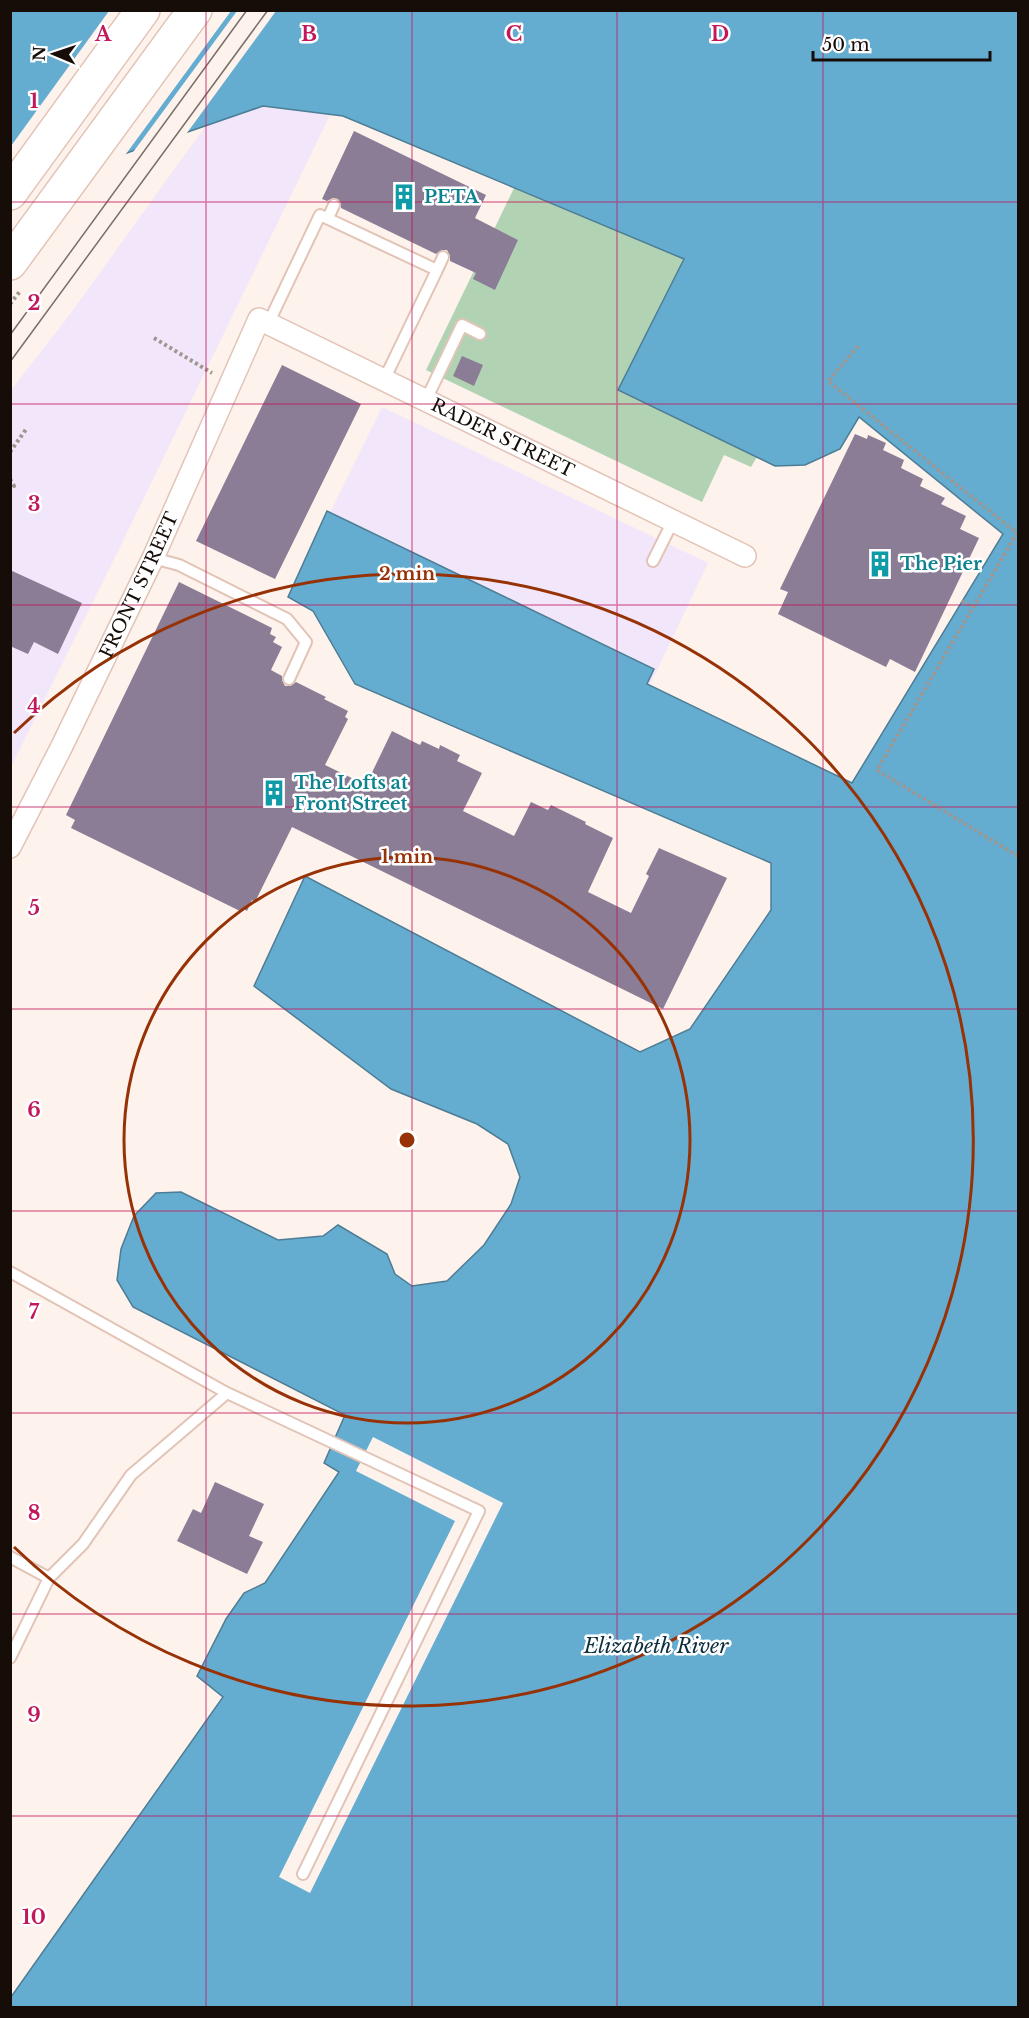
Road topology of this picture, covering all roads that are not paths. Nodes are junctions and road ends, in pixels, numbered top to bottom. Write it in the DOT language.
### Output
graph roads {
  1 [pos="143,10"];
  2 [pos="195,10"];
  3 [pos="10,193"];
  4 [pos="334,205"];
  5 [pos="328,218"];
  6 [pos="443,257"];
  7 [pos="10,262"];
  8 [pos="437,270"];
  9 [pos="264,322"];
  10 [pos="480,334"];
  11 [pos="384,380"];
  12 [pos="426,400"];
  13 [pos="673,521"];
  14 [pos="745,556"];
  15 [pos="153,558"];
  16 [pos="653,561"];
  17 [pos="289,679"];
  18 [pos="10,847"];
  19 [pos="10,1272"];
  20 [pos="227,1393"];
  21 [pos="10,1557"];
  22 [pos="49,1578"];
  23 [pos="10,1658"];
  24 [pos="303,1874"];
  1 -- 3 [label="main road"];
  2 -- 7 [label="main road"];
  4 -- 5 [label="lane"];
  5 -- 8 [label="lane"];
  5 -- 9 [label="lane"];
  6 -- 8 [label="lane"];
  8 -- 11 [label="lane"];
  9 -- 11 [label="street, RADER STREET"];
  9 -- 15 [label="street, FRONT STREET"];
  10 -- 12 [label="lane"];
  11 -- 12 [label="street, RADER STREET"];
  12 -- 13 [label="street, RADER STREET"];
  13 -- 14 [label="street, RADER STREET"];
  13 -- 16 [label="lane"];
  15 -- 17 [label="lane"];
  15 -- 18 [label="street, FRONT STREET"];
  19 -- 20 [label="lane"];
  20 -- 22 [label="lane"];
  20 -- 24 [label="lane"];
  21 -- 22 [label="lane"];
  22 -- 23 [label="lane"];
}
